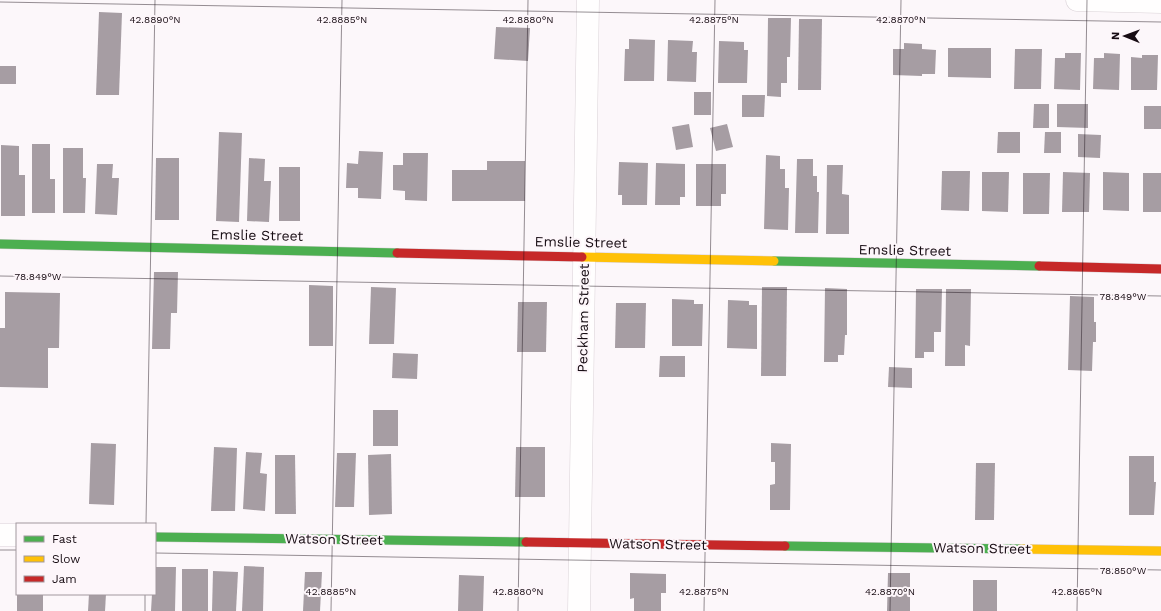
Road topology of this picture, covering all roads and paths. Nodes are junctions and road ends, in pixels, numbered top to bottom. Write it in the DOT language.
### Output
graph roads {
  1 [pos="588,0"];
  2 [pos="1077,0"];
  3 [pos="1161,2"];
  4 [pos="0,244"];
  5 [pos="584,257"];
  6 [pos="1161,269"];
  7 [pos="0,535"];
  8 [pos="16,535"];
  9 [pos="156,537"];
  10 [pos="581,543"];
  11 [pos="1161,551"];
  12 [pos="579,611"];
  1 -- 5 [label="street, Peckham Street"];
  2 -- 3 [label="street"];
  4 -- 5 [label="street, Emslie Street"];
  5 -- 6 [label="street, Emslie Street"];
  5 -- 10 [label="street, Peckham Street"];
  7 -- 8 [label="street"];
  9 -- 10 [label="street, Watson Street"];
  10 -- 11 [label="street, Watson Street"];
  10 -- 12 [label="street, Peckham Street"];
}
